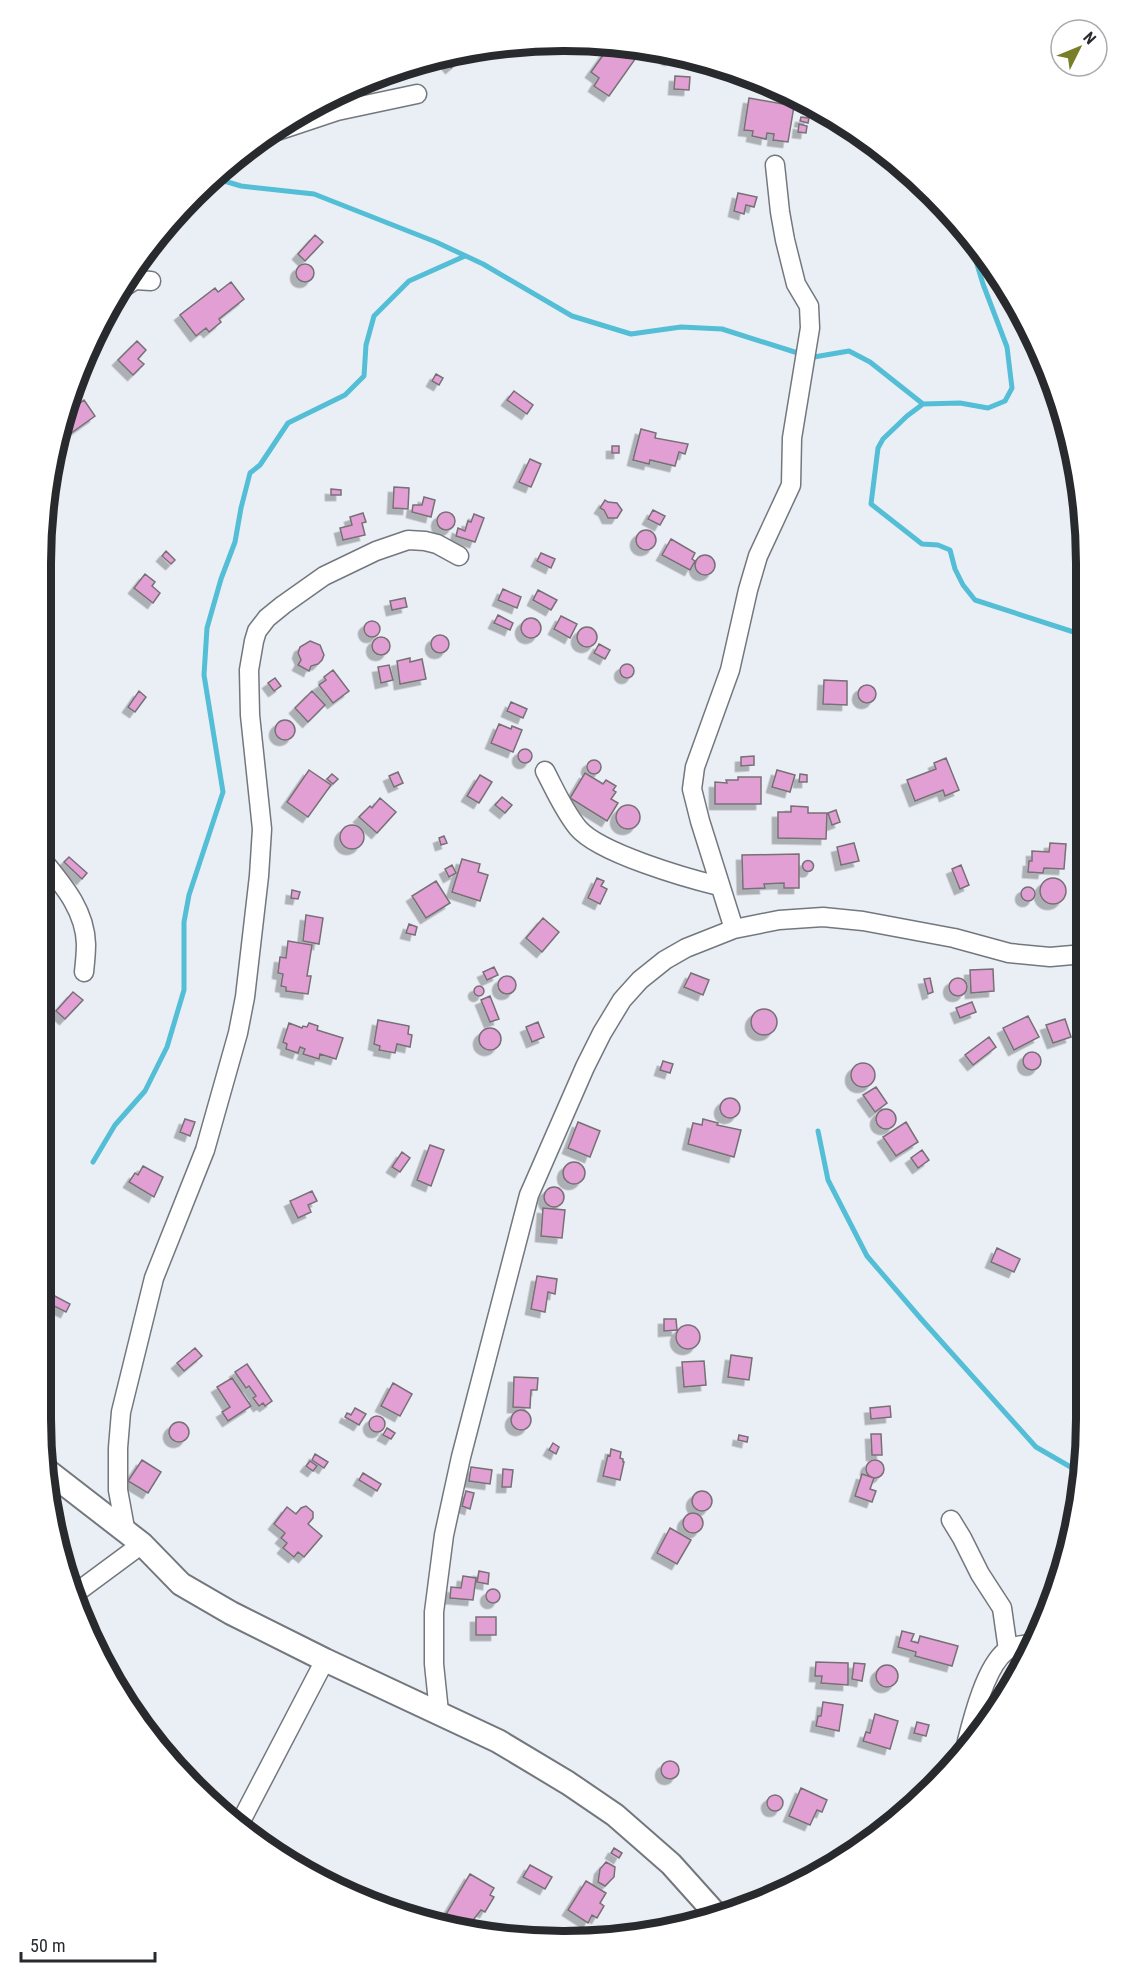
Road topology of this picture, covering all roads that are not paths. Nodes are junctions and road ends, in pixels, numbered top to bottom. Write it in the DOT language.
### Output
graph roads {
  1 [pos="417,94"];
  2 [pos="303,122"];
  3 [pos="775,165"];
  4 [pos="136,280"];
  5 [pos="151,281"];
  6 [pos="459,556"];
  7 [pos="545,771"];
  8 [pos="51,871"];
  9 [pos="719,886"];
  10 [pos="734,929"];
  11 [pos="1076,955"];
  12 [pos="84,972"];
  13 [pos="54,1476"];
  14 [pos="951,1520"];
  15 [pos="142,1544"];
  16 [pos="80,1589"];
  17 [pos="1023,1645"];
  18 [pos="1008,1650"];
  19 [pos="325,1660"];
  20 [pos="439,1712"];
  21 [pos="971,1729"];
  22 [pos="243,1818"];
  23 [pos="712,1909"];
  1 -- 2 [label="street"];
  3 -- 9 [label="street"];
  4 -- 5 [label="street"];
  6 -- 15 [label="street"];
  7 -- 9 [label="street"];
  8 -- 12 [label="street"];
  9 -- 10 [label="street"];
  10 -- 11 [label="street"];
  10 -- 20 [label="street"];
  13 -- 15 [label="street"];
  14 -- 18 [label="street"];
  15 -- 16 [label="street"];
  15 -- 19 [label="street"];
  17 -- 18 [label="street"];
  18 -- 21 [label="street"];
  19 -- 20 [label="street"];
  19 -- 22 [label="street"];
  20 -- 23 [label="street"];
}
